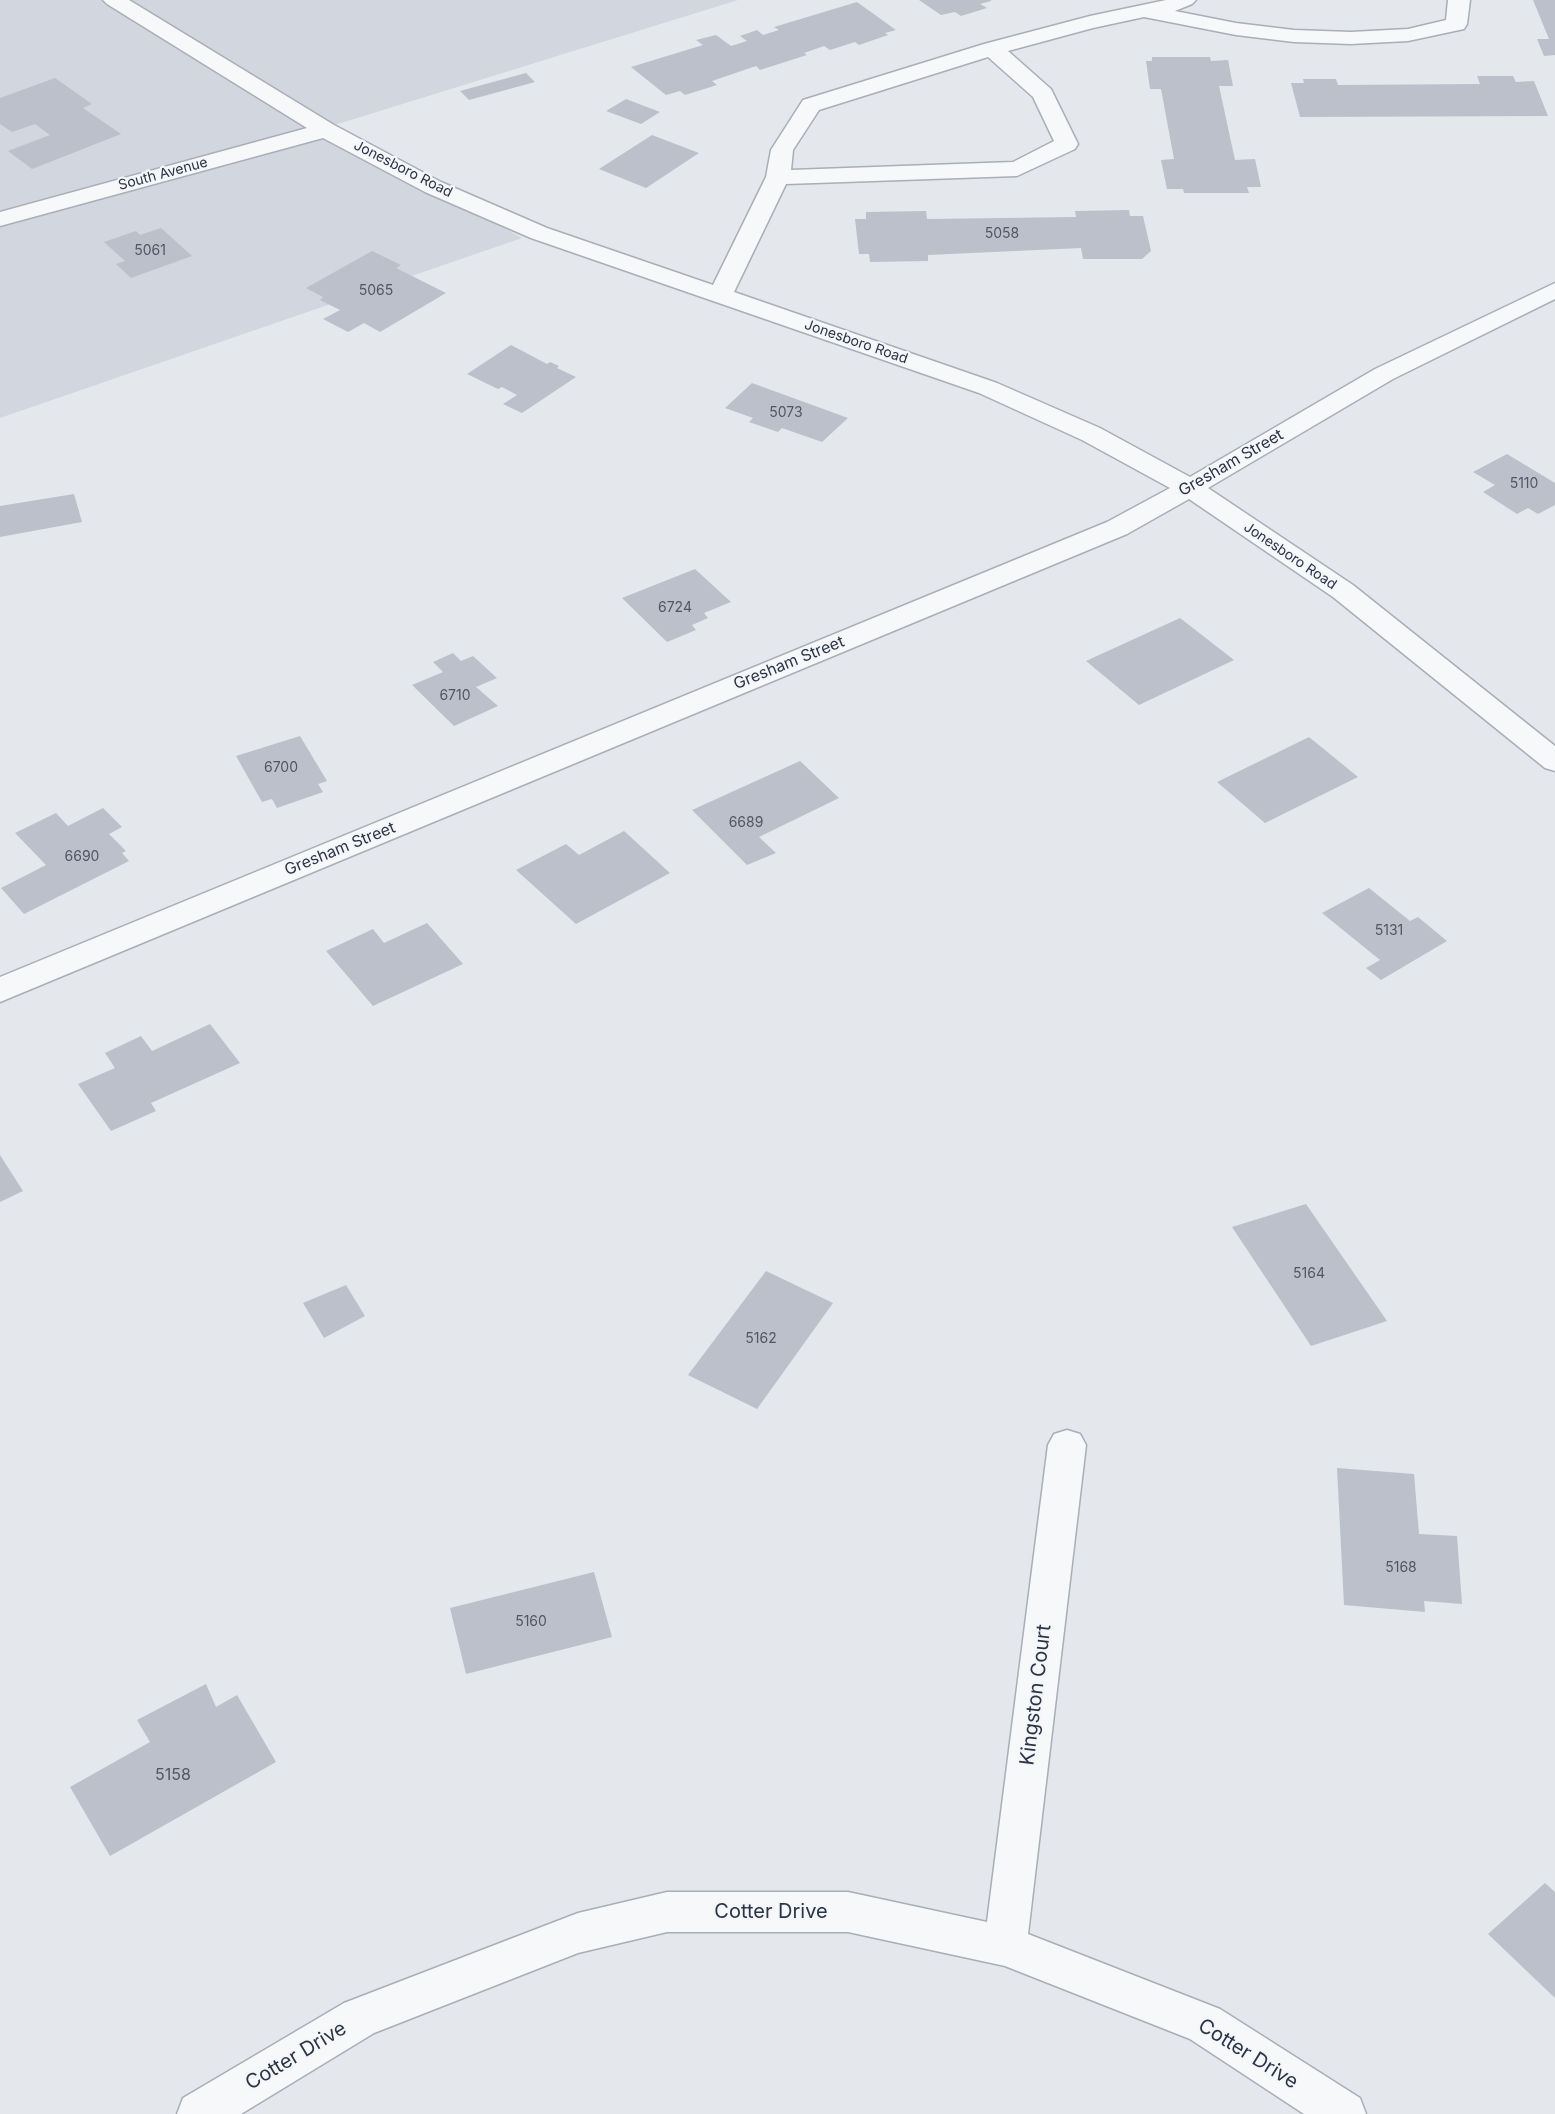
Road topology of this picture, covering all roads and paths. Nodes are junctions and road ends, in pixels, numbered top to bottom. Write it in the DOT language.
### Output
graph roads {
  1 [pos="114,0"];
  2 [pos="1185,0"];
  3 [pos="1459,0"];
  4 [pos="1144,11"];
  5 [pos="992,49"];
  6 [pos="326,130"];
  7 [pos="778,177"];
  8 [pos="0,219"];
  9 [pos="1555,290"];
  10 [pos="720,295"];
  11 [pos="1190,488"];
  12 [pos="1555,761"];
  13 [pos="0,990"];
  14 [pos="1067,1445"];
  15 [pos="1005,1946"];
  16 [pos="199,2114"];
  17 [pos="1344,2114"];
  1 -- 6 [label="street, Jonesboro Road"];
  2 -- 4 [label="street"];
  3 -- 4 [label="street"];
  4 -- 5 [label="street"];
  5 -- 7 [label="street"];
  5 -- 7 [label="street"];
  6 -- 8 [label="street, South Avenue"];
  6 -- 10 [label="street, Jonesboro Road"];
  7 -- 10 [label="street"];
  9 -- 11 [label="street, Gresham Street"];
  10 -- 11 [label="street, Jonesboro Road"];
  11 -- 12 [label="street, Jonesboro Road"];
  11 -- 13 [label="street, Gresham Street"];
  14 -- 15 [label="street, Kingston Court"];
  15 -- 16 [label="street, Cotter Drive"];
  15 -- 17 [label="street, Cotter Drive"];
}
